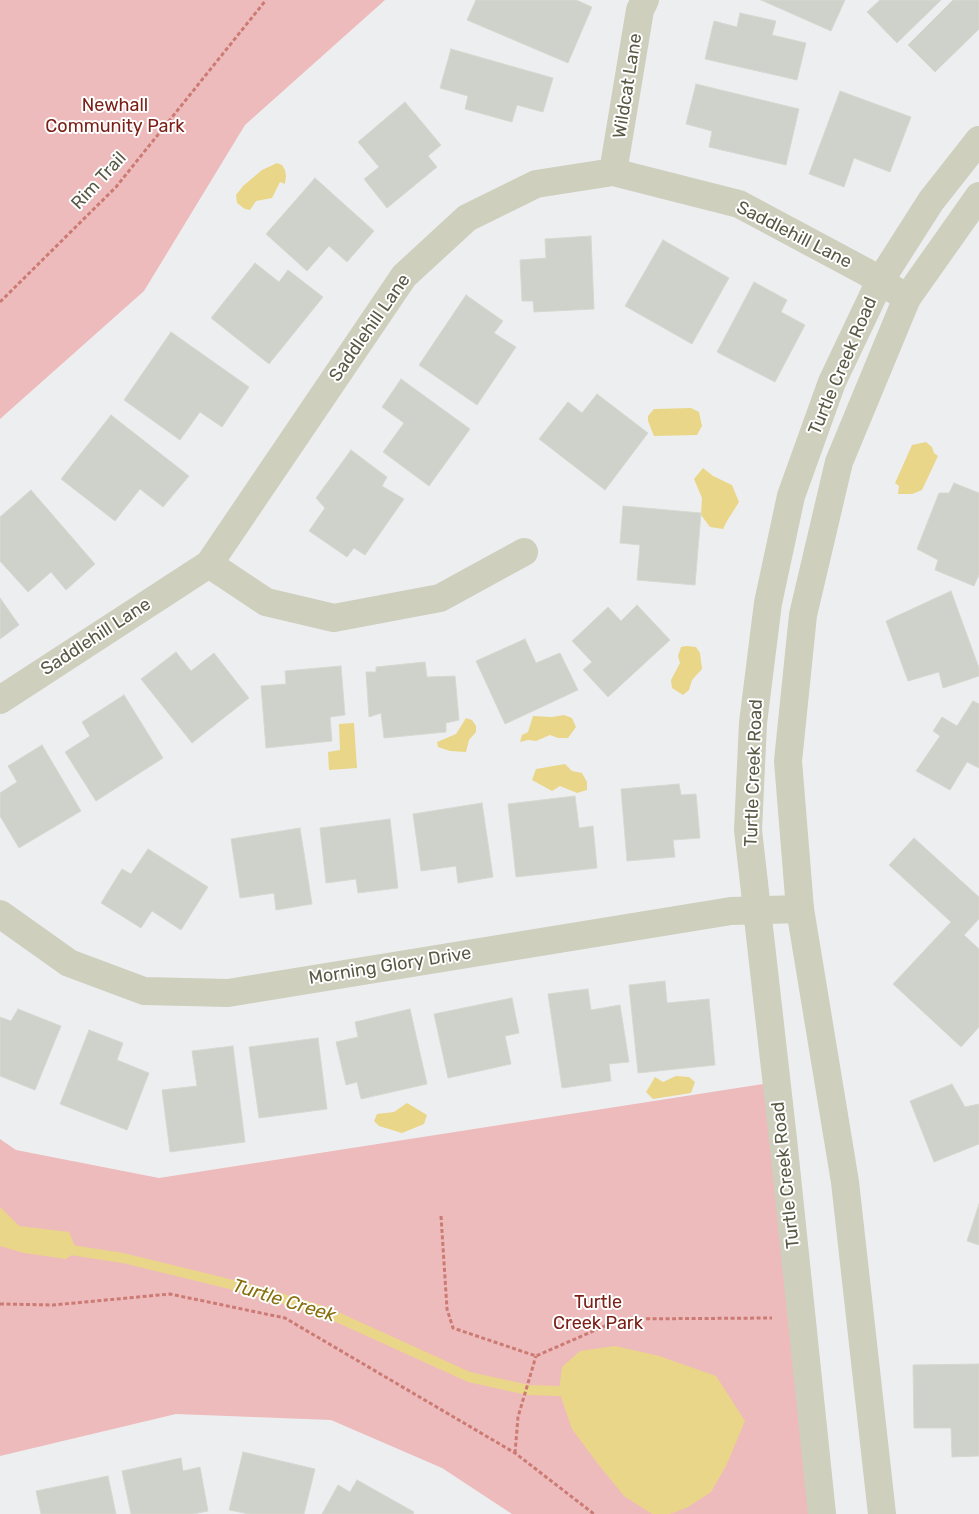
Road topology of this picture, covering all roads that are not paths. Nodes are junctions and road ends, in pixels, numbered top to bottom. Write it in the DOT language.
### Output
graph roads {
  1 [pos="645,0"];
  2 [pos="979,140"];
  3 [pos="613,172"];
  4 [pos="979,196"];
  5 [pos="880,281"];
  6 [pos="907,298"];
  7 [pos="524,552"];
  8 [pos="209,564"];
  9 [pos="0,700"];
  10 [pos="758,910"];
  11 [pos="800,910"];
  12 [pos="0,914"];
  13 [pos="822,1514"];
  14 [pos="882,1514"];
  1 -- 3 [label="street, Wildcat Lane"];
  2 -- 5 [label="street, Turtle Creek Road"];
  3 -- 5 [label="street, Saddlehill Lane"];
  3 -- 8 [label="street, Saddlehill Lane"];
  4 -- 6 [label="street, Turtle Creek Road"];
  5 -- 6 [label="street, Saddlehill Lane"];
  5 -- 10 [label="street, Turtle Creek Road"];
  6 -- 11 [label="street, Turtle Creek Road"];
  7 -- 8 [label="street"];
  8 -- 9 [label="street, Saddlehill Lane"];
  10 -- 11 [label="street, Morning Glory Drive"];
  10 -- 12 [label="street, Morning Glory Drive"];
  10 -- 13 [label="street, Turtle Creek Road"];
  11 -- 14 [label="street, Turtle Creek Road"];
}
